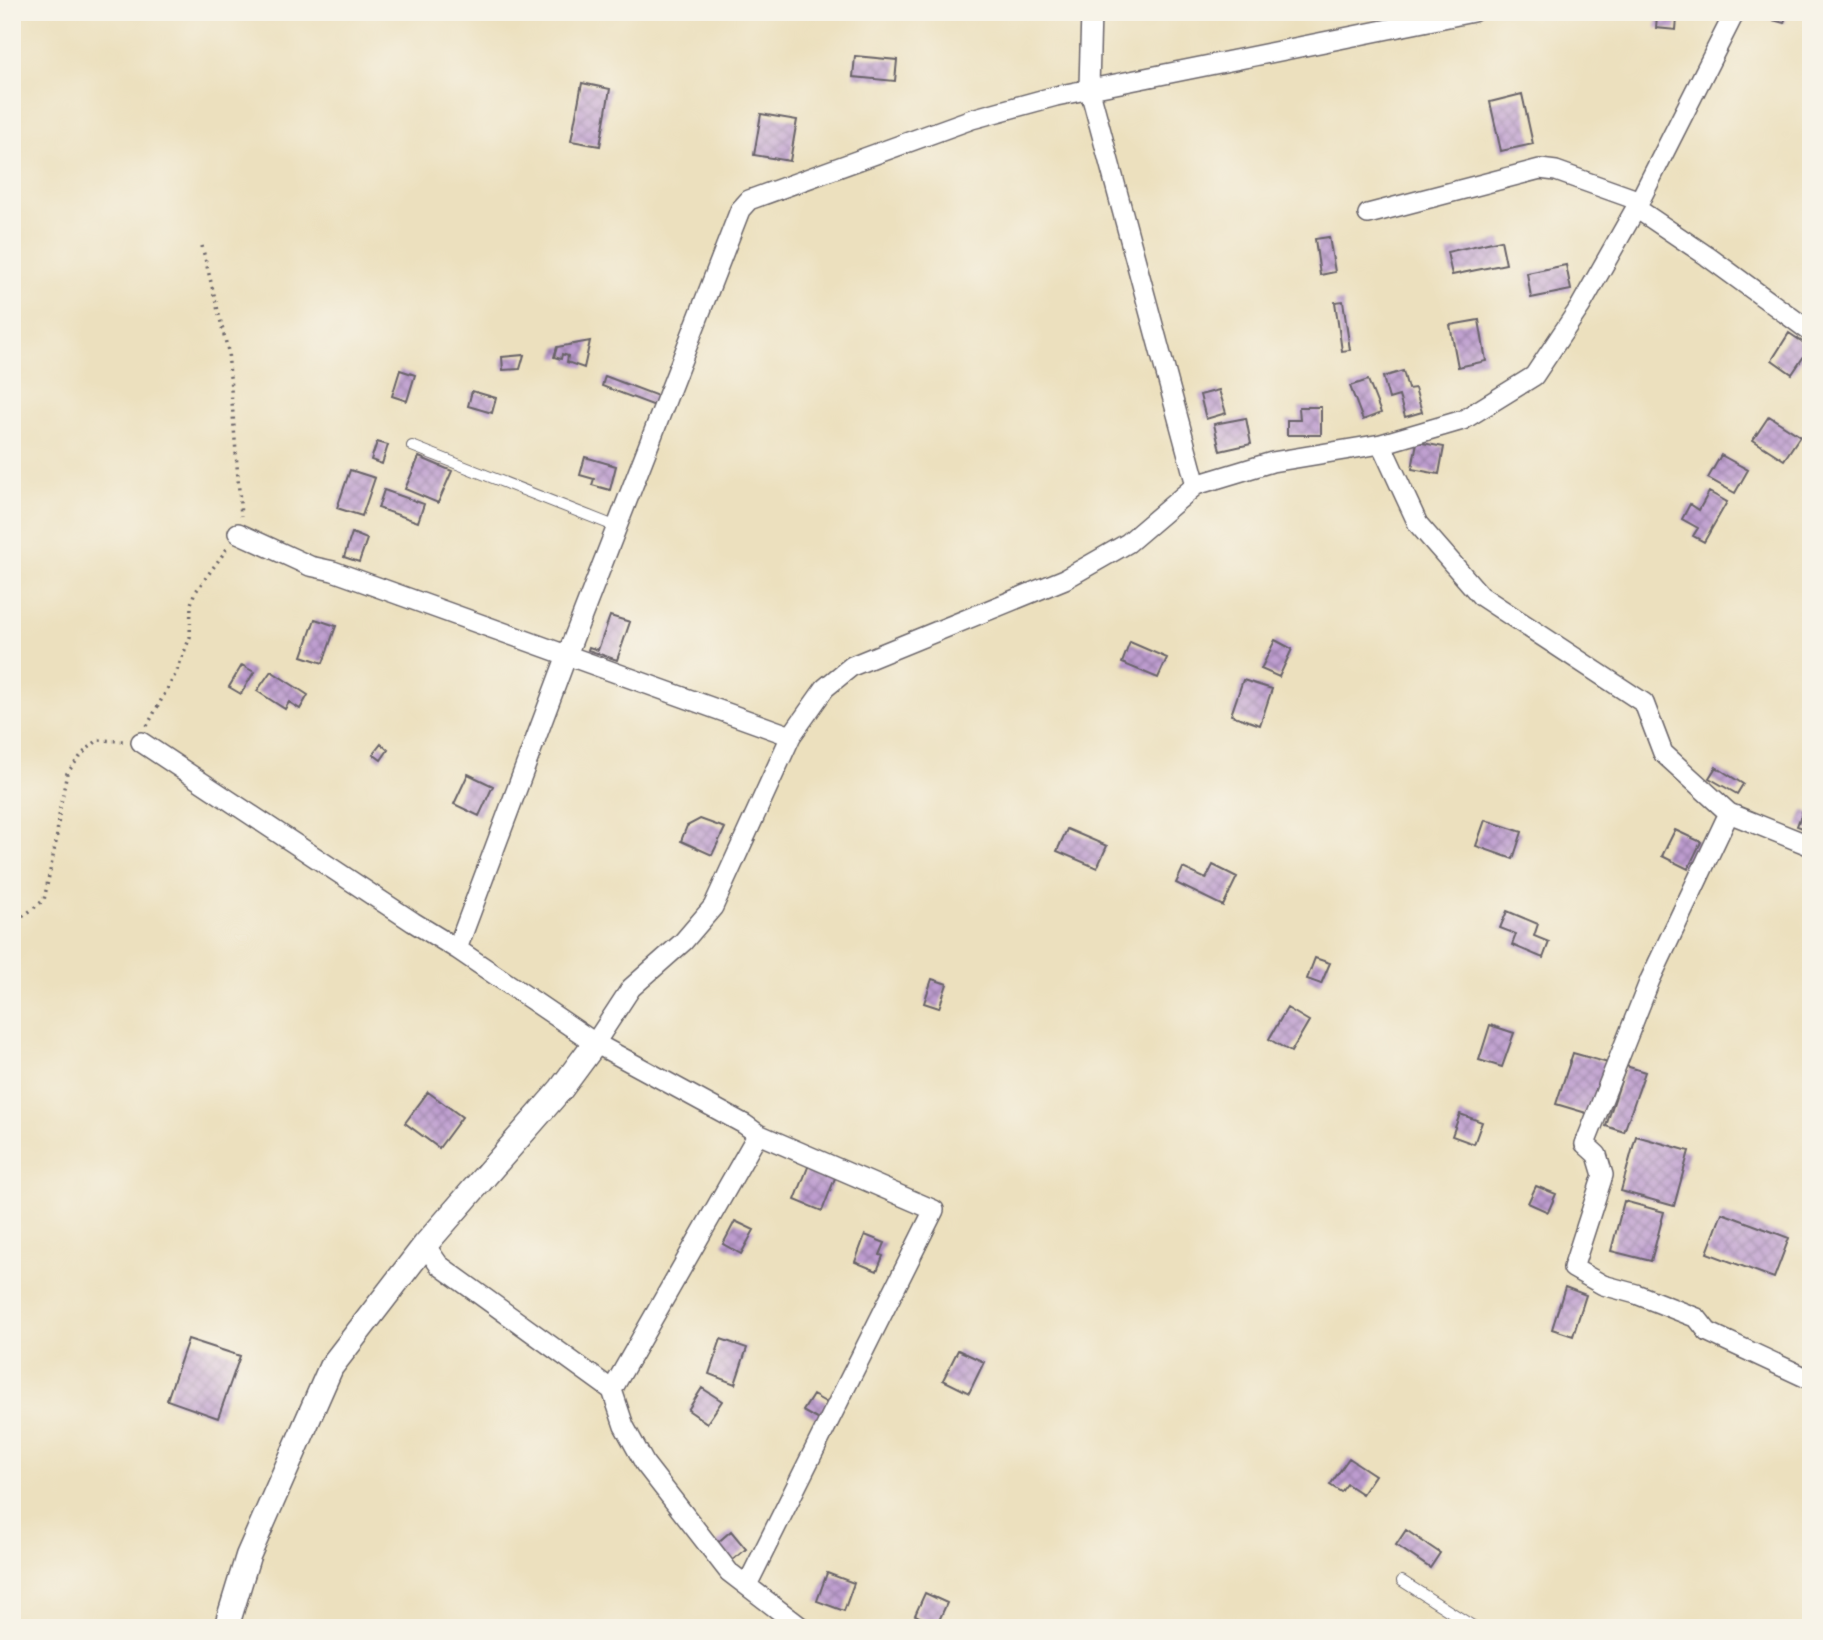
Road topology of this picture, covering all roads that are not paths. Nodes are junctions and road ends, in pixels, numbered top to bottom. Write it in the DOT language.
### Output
graph roads {
  1 [pos="1091,12"];
  2 [pos="1473,12"];
  3 [pos="1735,12"];
  4 [pos="1089,87"];
  5 [pos="1638,205"];
  6 [pos="1368,214"];
  7 [pos="1811,332"];
  8 [pos="1381,444"];
  9 [pos="412,446"];
  10 [pos="1196,485"];
  11 [pos="617,527"];
  12 [pos="237,533"];
  13 [pos="567,655"];
  14 [pos="791,736"];
  15 [pos="141,742"];
  16 [pos="1728,813"];
  17 [pos="1811,846"];
  18 [pos="457,948"];
  19 [pos="595,1043"];
  20 [pos="758,1134"];
  21 [pos="425,1245"];
  22 [pos="1811,1380"];
  23 [pos="612,1390"];
  24 [pos="1402,1581"];
  25 [pos="747,1585"];
  26 [pos="226,1628"];
  27 [pos="802,1628"];
  28 [pos="1476,1628"];
  1 -- 4 [label="street"];
  2 -- 4 [label="street"];
  3 -- 5 [label="street"];
  4 -- 10 [label="street"];
  4 -- 11 [label="street"];
  5 -- 6 [label="street"];
  5 -- 7 [label="street"];
  5 -- 8 [label="street"];
  8 -- 10 [label="street"];
  8 -- 16 [label="street"];
  9 -- 11 [label="lane"];
  10 -- 14 [label="street"];
  11 -- 13 [label="street"];
  12 -- 13 [label="street"];
  13 -- 14 [label="street"];
  13 -- 18 [label="street"];
  14 -- 19 [label="street"];
  15 -- 18 [label="street"];
  16 -- 17 [label="street"];
  16 -- 22 [label="street"];
  18 -- 19 [label="street"];
  19 -- 20 [label="street"];
  19 -- 21 [label="street"];
  20 -- 23 [label="street"];
  20 -- 25 [label="street"];
  21 -- 23 [label="street"];
  21 -- 26 [label="street"];
  23 -- 25 [label="street"];
  24 -- 28 [label="lane"];
  25 -- 27 [label="street"];
}
